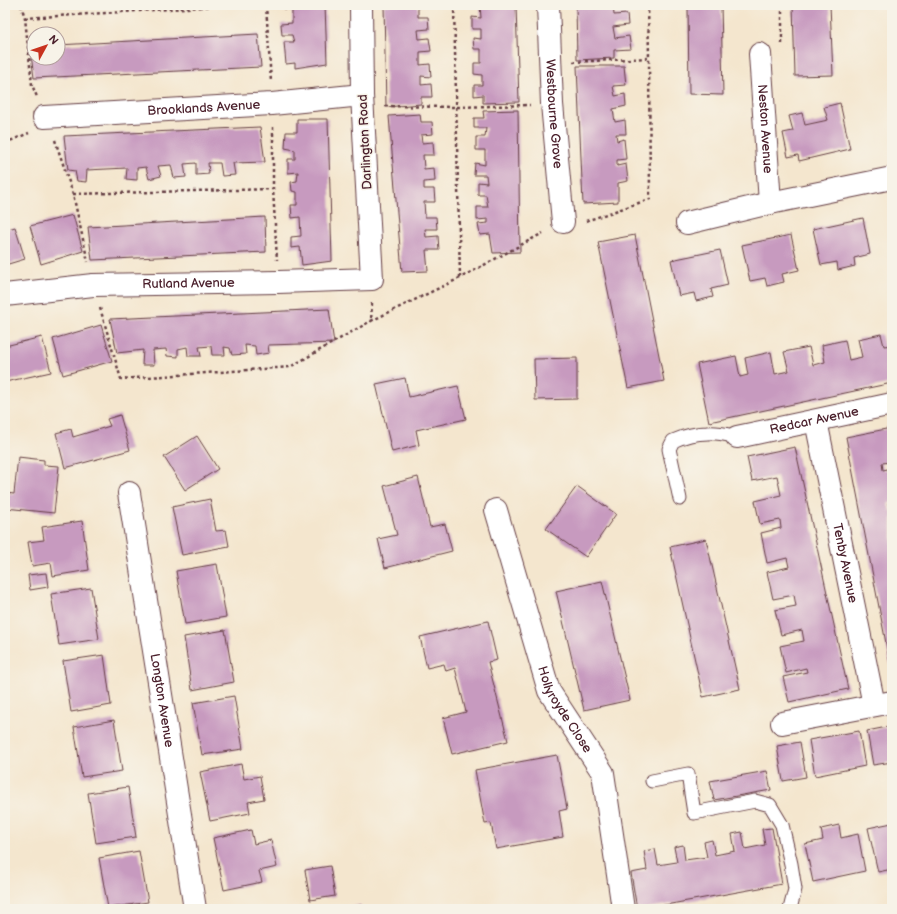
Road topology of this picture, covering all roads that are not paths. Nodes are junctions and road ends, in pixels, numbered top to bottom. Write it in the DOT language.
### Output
graph roads {
  1 [pos="361,5"];
  2 [pos="548,5"];
  3 [pos="760,54"];
  4 [pos="362,100"];
  5 [pos="44,116"];
  6 [pos="892,178"];
  7 [pos="770,203"];
  8 [pos="563,222"];
  9 [pos="687,223"];
  10 [pos="372,279"];
  11 [pos="5,295"];
  12 [pos="892,404"];
  13 [pos="816,421"];
  14 [pos="737,437"];
  15 [pos="129,493"];
  16 [pos="680,499"];
  17 [pos="496,510"];
  18 [pos="883,703"];
  19 [pos="782,723"];
  20 [pos="652,781"];
  21 [pos="195,909"];
  22 [pos="623,909"];
  23 [pos="790,909"];
  1 -- 4 [label="street, Darlington Road"];
  2 -- 8 [label="street, Westbourne Grove"];
  3 -- 7 [label="street, Neston Avenue"];
  4 -- 5 [label="street, Brooklands Avenue"];
  4 -- 10 [label="street, Darlington Road"];
  6 -- 7 [label="street"];
  7 -- 9 [label="street"];
  10 -- 11 [label="street, Rutland Avenue"];
  12 -- 13 [label="street, Redcar Avenue"];
  13 -- 14 [label="street, Redcar Avenue"];
  13 -- 18 [label="street, Tenby Avenue"];
  14 -- 16 [label="lane"];
  15 -- 21 [label="street, Longton Avenue"];
  17 -- 22 [label="street, Hollyroyde Close"];
  18 -- 19 [label="street"];
  20 -- 23 [label="lane"];
}
